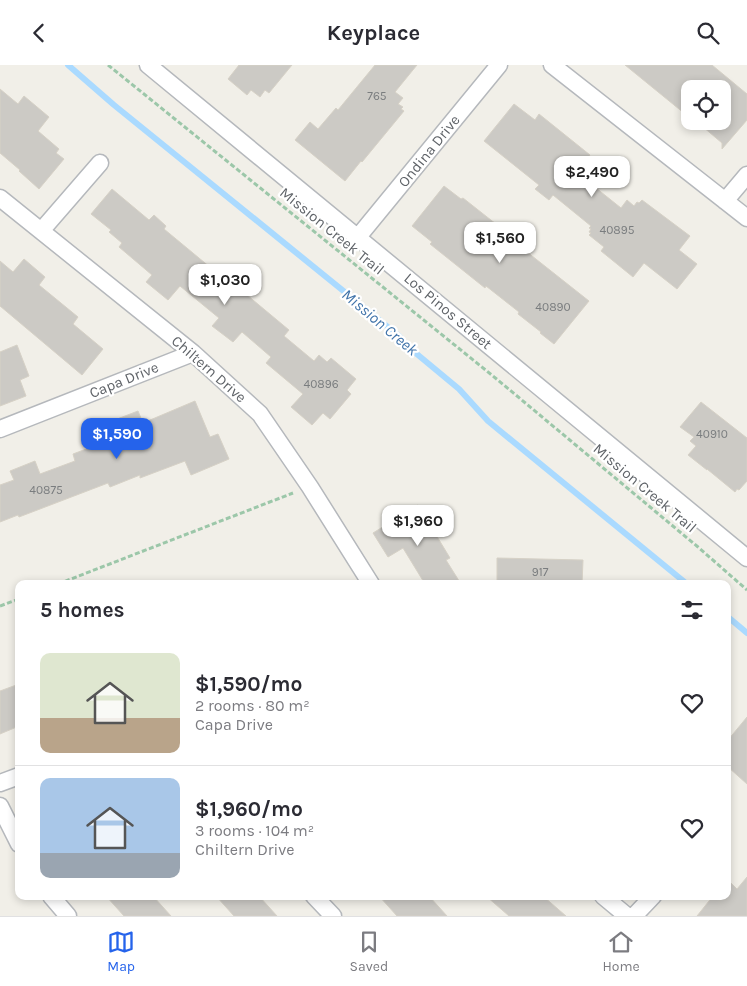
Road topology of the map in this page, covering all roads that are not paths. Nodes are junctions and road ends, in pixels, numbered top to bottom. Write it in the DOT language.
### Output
graph roads {
  1 [pos="499,65"];
  2 [pos="552,65"];
  3 [pos="156,68"];
  4 [pos="100,163"];
  5 [pos="747,175"];
  6 [pos="0,198"];
  7 [pos="725,201"];
  8 [pos="747,219"];
  9 [pos="41,231"];
  10 [pos="358,237"];
  11 [pos="193,353"];
  12 [pos="0,429"];
  13 [pos="747,558"];
  14 [pos="368,580"];
  15 [pos="15,777"];
  16 [pos="0,783"];
  17 [pos="0,806"];
  18 [pos="15,836"];
  19 [pos="54,900"];
  20 [pos="318,900"];
  21 [pos="608,900"];
  22 [pos="649,900"];
  23 [pos="68,916"];
  24 [pos="333,916"];
  25 [pos="627,916"];
  26 [pos="634,916"];
  1 -- 10 [label="street, Ondina Drive"];
  2 -- 7 [label="street"];
  3 -- 10 [label="street, Los Pinos Street"];
  4 -- 9 [label="street"];
  5 -- 7 [label="street"];
  6 -- 9 [label="street, Chiltern Drive"];
  7 -- 8 [label="street"];
  9 -- 11 [label="street, Chiltern Drive"];
  10 -- 13 [label="street, Los Pinos Street"];
  11 -- 12 [label="street, Capa Drive"];
  11 -- 14 [label="street, Chiltern Drive"];
  15 -- 16 [label="street"];
  17 -- 18 [label="street"];
  19 -- 23 [label="street"];
  20 -- 24 [label="street"];
  21 -- 25 [label="street"];
  22 -- 26 [label="street"];
}
